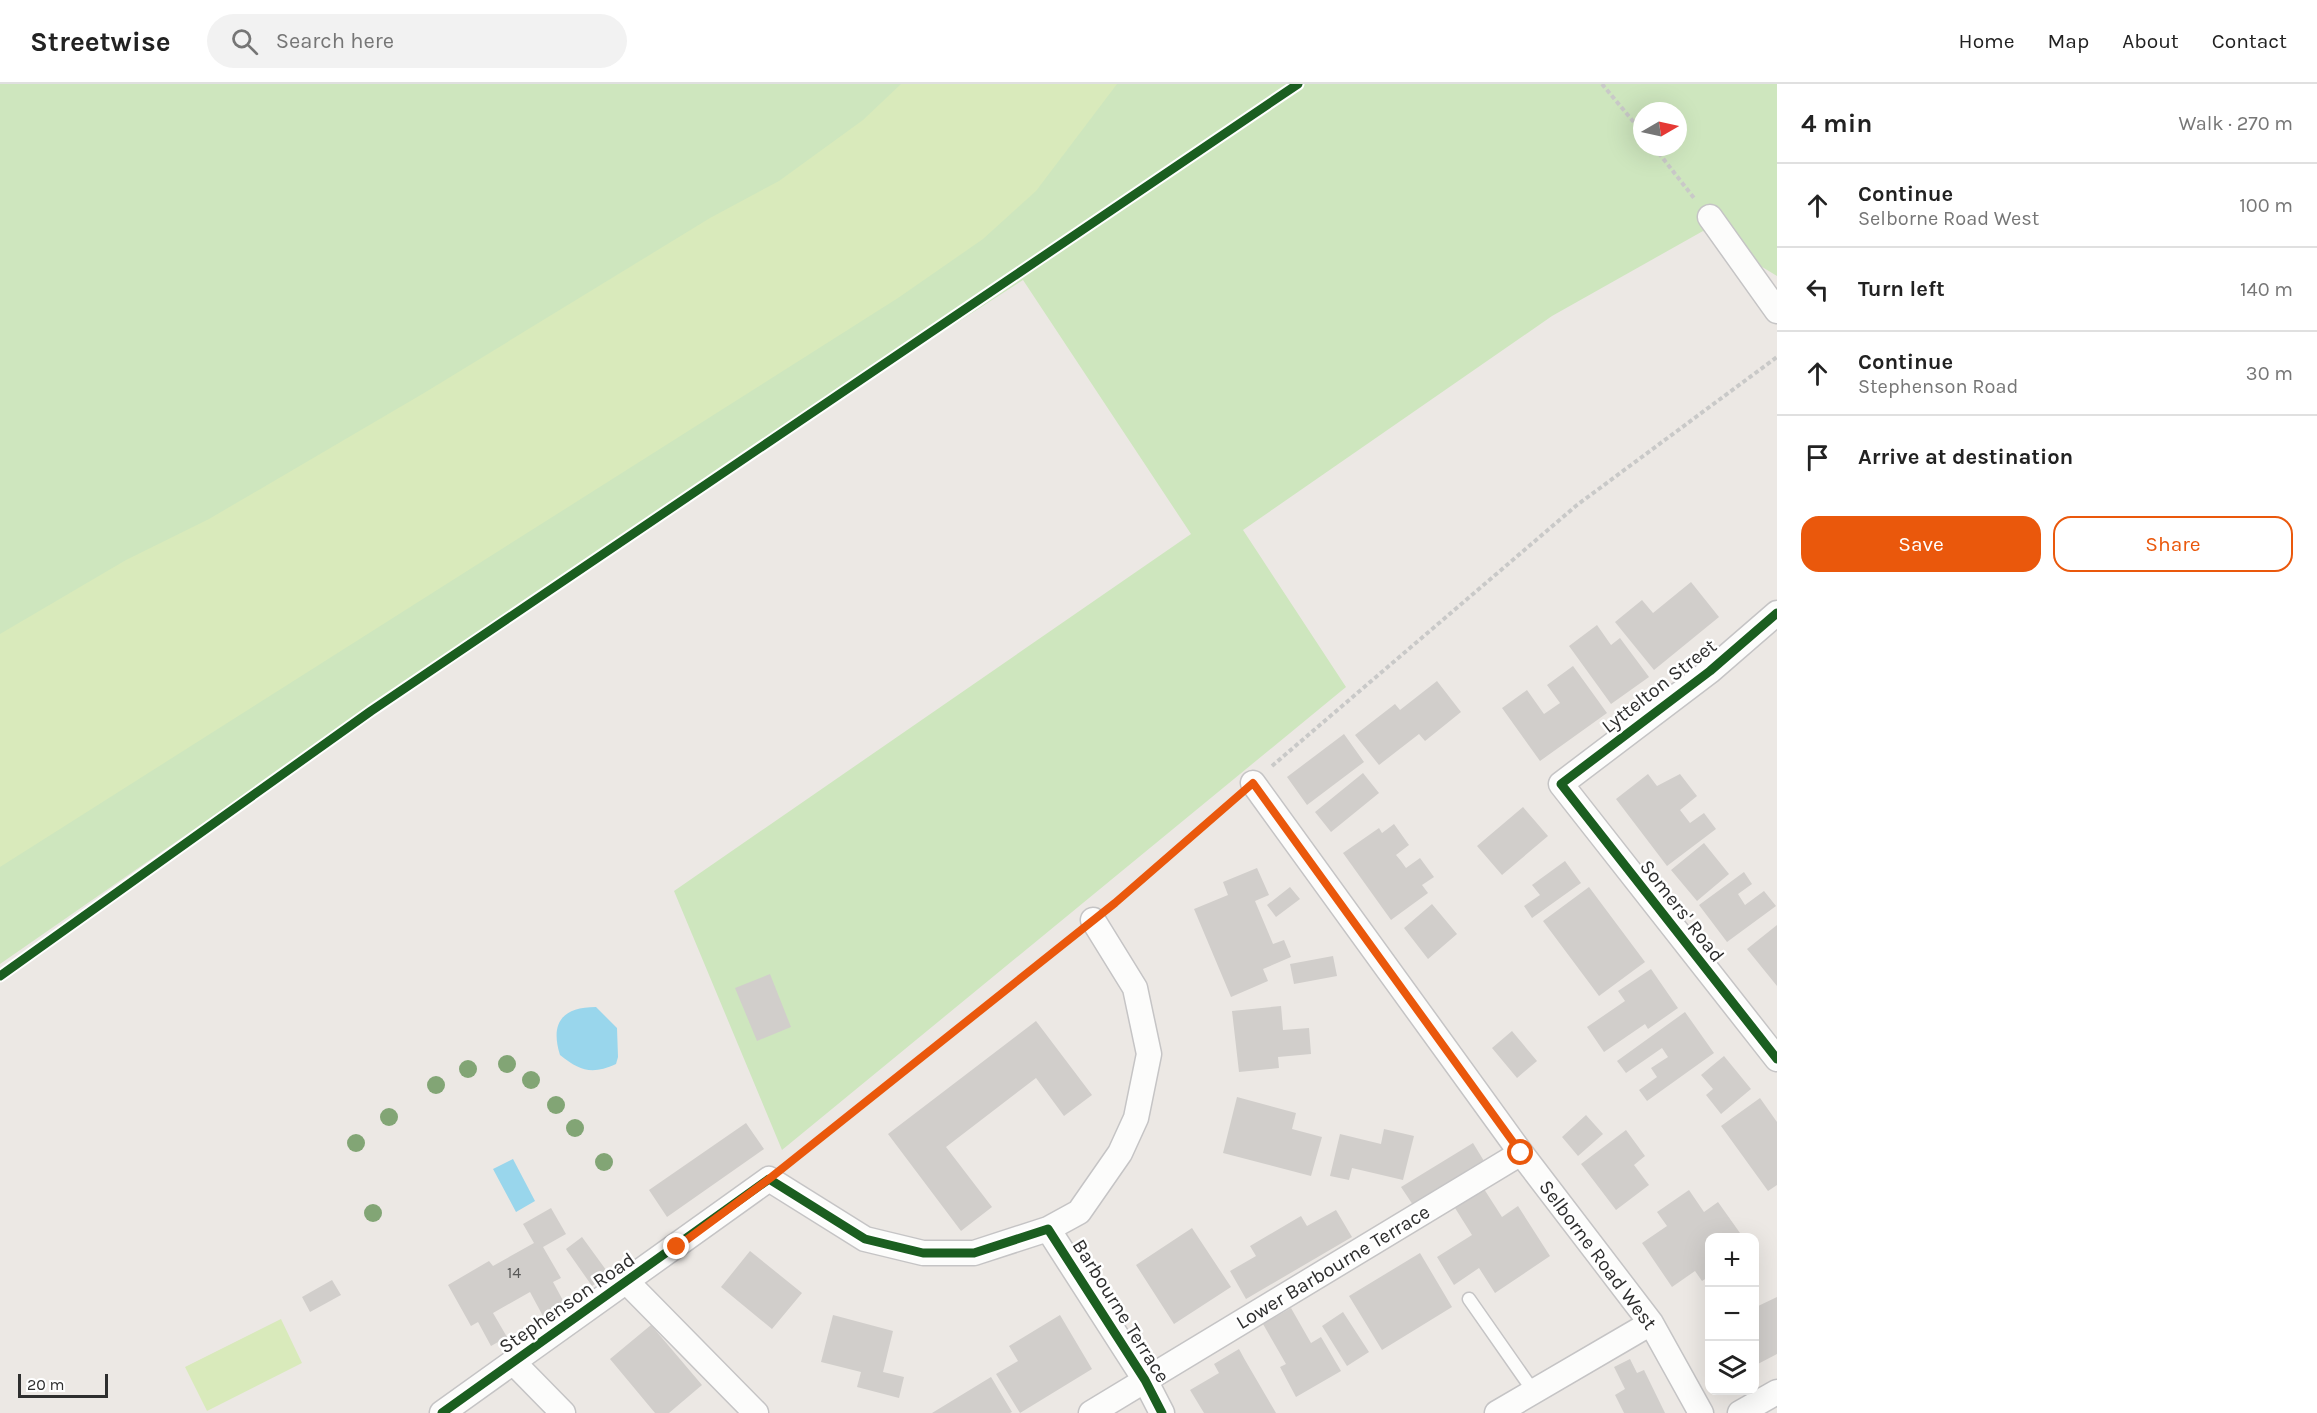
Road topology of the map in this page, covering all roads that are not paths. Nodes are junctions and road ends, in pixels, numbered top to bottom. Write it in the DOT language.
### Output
graph roads {
  1 [pos="1710,217"];
  2 [pos="1777,310"];
  3 [pos="1777,613"];
  4 [pos="1253,783"];
  5 [pos="1561,784"];
  6 [pos="1093,920"];
  7 [pos="1774,1048"];
  8 [pos="1521,1153"];
  9 [pos="1048,1229"];
  10 [pos="628,1283"];
  11 [pos="1469,1299"];
  12 [pos="1651,1323"];
  13 [pos="513,1362"];
  14 [pos="1145,1380"];
  15 [pos="1534,1392"];
  16 [pos="1777,1392"];
  17 [pos="442,1413"];
  18 [pos="563,1413"];
  19 [pos="756,1413"];
  20 [pos="1091,1413"];
  21 [pos="1162,1413"];
  22 [pos="1497,1413"];
  23 [pos="1701,1413"];
  24 [pos="1740,1413"];
  1 -- 2 [label="street"];
  3 -- 5 [label="street, Lyttelton Street"];
  4 -- 8 [label="street, Selborne Road West"];
  5 -- 7 [label="street, Somers' Road"];
  6 -- 9 [label="street"];
  8 -- 12 [label="street, Selborne Road West"];
  8 -- 14 [label="street, Lower Barbourne Terrace"];
  9 -- 10 [label="street, Stephenson Road"];
  9 -- 14 [label="street, Barbourne Terrace"];
  10 -- 13 [label="street, Stephenson Road"];
  10 -- 19 [label="street"];
  11 -- 15 [label="lane"];
  12 -- 15 [label="street"];
  12 -- 23 [label="street, Selborne Road West"];
  13 -- 17 [label="street, Stephenson Road"];
  13 -- 18 [label="street"];
  14 -- 20 [label="street, Lower Barbourne Terrace"];
  14 -- 21 [label="street, Barbourne Terrace"];
  15 -- 22 [label="street"];
  16 -- 24 [label="street"];
}
